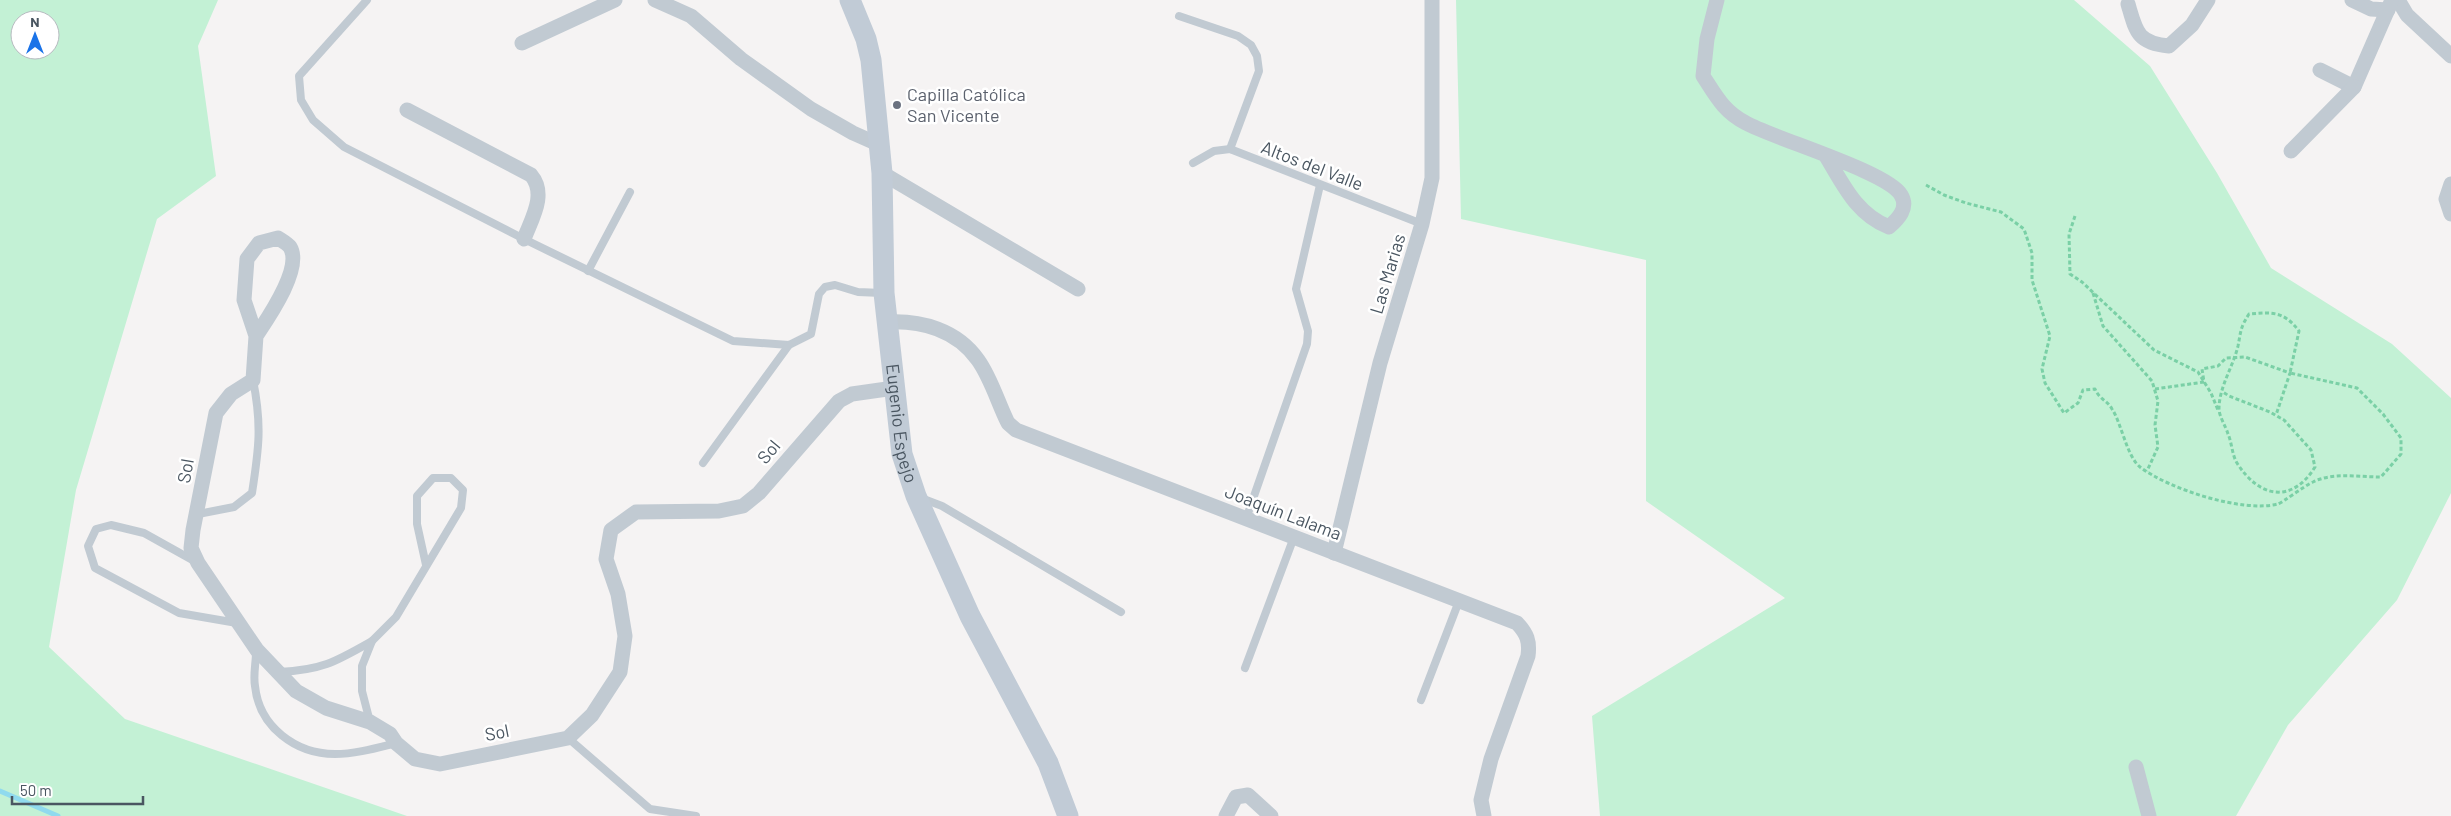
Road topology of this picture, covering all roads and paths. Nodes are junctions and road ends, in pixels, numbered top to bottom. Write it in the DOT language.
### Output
graph roads {
  1 [pos="367,0"];
  2 [pos="615,0"];
  3 [pos="655,0"];
  4 [pos="850,0"];
  5 [pos="1432,0"];
  6 [pos="1717,0"];
  7 [pos="2208,0"];
  8 [pos="2352,0"];
  9 [pos="2393,3"];
  10 [pos="2128,4"];
  11 [pos="1178,16"];
  12 [pos="522,43"];
  13 [pos="2451,56"];
  14 [pos="2320,70"];
  15 [pos="2354,87"];
  16 [pos="406,110"];
  17 [pos="880,145"];
  18 [pos="1230,149"];
  19 [pos="2291,151"];
  20 [pos="1826,156"];
  21 [pos="1193,163"];
  22 [pos="882,173"];
  23 [pos="1926,184"];
  24 [pos="2451,184"];
  25 [pos="1320,185"];
  26 [pos="630,192"];
  27 [pos="2451,214"];
  28 [pos="2075,216"];
  29 [pos="1422,224"];
  30 [pos="524,239"];
  31 [pos="588,270"];
  32 [pos="1078,289"];
  33 [pos="2093,292"];
  34 [pos="884,293"];
  35 [pos="887,322"];
  36 [pos="256,336"];
  37 [pos="790,345"];
  38 [pos="2234,358"];
  39 [pos="2290,372"];
  40 [pos="253,380"];
  41 [pos="2204,382"];
  42 [pos="894,388"];
  43 [pos="2154,389"];
  44 [pos="2223,392"];
  45 [pos="2218,410"];
  46 [pos="2276,415"];
  47 [pos="703,464"];
  48 [pos="2148,471"];
  49 [pos="916,496"];
  50 [pos="198,514"];
  51 [pos="1246,519"];
  52 [pos="1294,537"];
  53 [pos="1334,553"];
  54 [pos="198,563"];
  55 [pos="426,565"];
  56 [pos="1459,601"];
  57 [pos="1121,612"];
  58 [pos="237,623"];
  59 [pos="372,641"];
  60 [pos="257,650"];
  61 [pos="1246,668"];
  62 [pos="279,672"];
  63 [pos="1421,700"];
  64 [pos="370,722"];
  65 [pos="568,738"];
  66 [pos="396,743"];
  67 [pos="2136,767"];
  68 [pos="1481,800"];
  69 [pos="696,816"];
  70 [pos="1068,816"];
  71 [pos="1226,816"];
  72 [pos="1271,816"];
  73 [pos="1476,816"];
  74 [pos="1484,816"];
  75 [pos="2149,816"];
  1 -- 30 [label="lane"];
  2 -- 12 [label="street"];
  3 -- 17 [label="street"];
  4 -- 17 [label="street, Eugenio Espejo"];
  5 -- 29 [label="street, Las Marias"];
  6 -- 20 [label="street"];
  7 -- 10 [label="street"];
  8 -- 9 [label="street"];
  9 -- 13 [label="street"];
  9 -- 15 [label="street"];
  11 -- 18 [label="lane"];
  14 -- 15 [label="street"];
  15 -- 19 [label="street"];
  16 -- 30 [label="street"];
  17 -- 22 [label="street, Eugenio Espejo"];
  18 -- 21 [label="lane"];
  18 -- 25 [label="lane, Altos del Valle"];
  20 -- 20 [label="street"];
  22 -- 32 [label="street"];
  22 -- 34 [label="street, Eugenio Espejo"];
  23 -- 48 [label="path"];
  24 -- 27 [label="street"];
  25 -- 29 [label="lane, Altos del Valle"];
  25 -- 51 [label="lane"];
  26 -- 31 [label="lane"];
  28 -- 33 [label="path"];
  29 -- 53 [label="street, Las Marias"];
  30 -- 31 [label="lane"];
  31 -- 37 [label="lane"];
  33 -- 41 [label="path"];
  33 -- 43 [label="path"];
  34 -- 35 [label="street, Eugenio Espejo"];
  34 -- 37 [label="lane"];
  35 -- 42 [label="street, Eugenio Espejo"];
  35 -- 51 [label="street, Joaquín Lalama"];
  36 -- 36 [label="street"];
  36 -- 40 [label="street"];
  37 -- 47 [label="lane"];
  38 -- 39 [label="path"];
  38 -- 39 [label="path"];
  38 -- 41 [label="path"];
  38 -- 44 [label="path"];
  39 -- 46 [label="path"];
  39 -- 48 [label="path"];
  40 -- 50 [label="street, Sol"];
  40 -- 50 [label="lane"];
  41 -- 43 [label="path"];
  41 -- 45 [label="path"];
  42 -- 49 [label="street, Eugenio Espejo"];
  42 -- 65 [label="street, Sol"];
  43 -- 48 [label="path"];
  44 -- 45 [label="path"];
  44 -- 46 [label="path"];
  45 -- 46 [label="path"];
  49 -- 57 [label="lane"];
  49 -- 70 [label="street, Eugenio Espejo"];
  50 -- 54 [label="street, Sol"];
  51 -- 52 [label="street, Joaquín Lalama"];
  52 -- 53 [label="street, Joaquín Lalama"];
  52 -- 61 [label="lane"];
  53 -- 56 [label="street, Joaquín Lalama"];
  54 -- 58 [label="street, Sol"];
  54 -- 58 [label="lane"];
  55 -- 55 [label="lane"];
  55 -- 59 [label="lane"];
  56 -- 63 [label="lane"];
  56 -- 68 [label="street, Joaquín Lalama"];
  58 -- 60 [label="street, Sol"];
  59 -- 62 [label="lane"];
  59 -- 64 [label="lane"];
  60 -- 62 [label="street, Sol"];
  60 -- 66 [label="lane"];
  62 -- 64 [label="street, Sol"];
  64 -- 66 [label="street, Sol"];
  65 -- 66 [label="street, Sol"];
  65 -- 69 [label="lane"];
  67 -- 75 [label="street"];
  68 -- 73 [label="street"];
  68 -- 74 [label="street, Joaquín Lalama"];
  71 -- 72 [label="street"];
}
